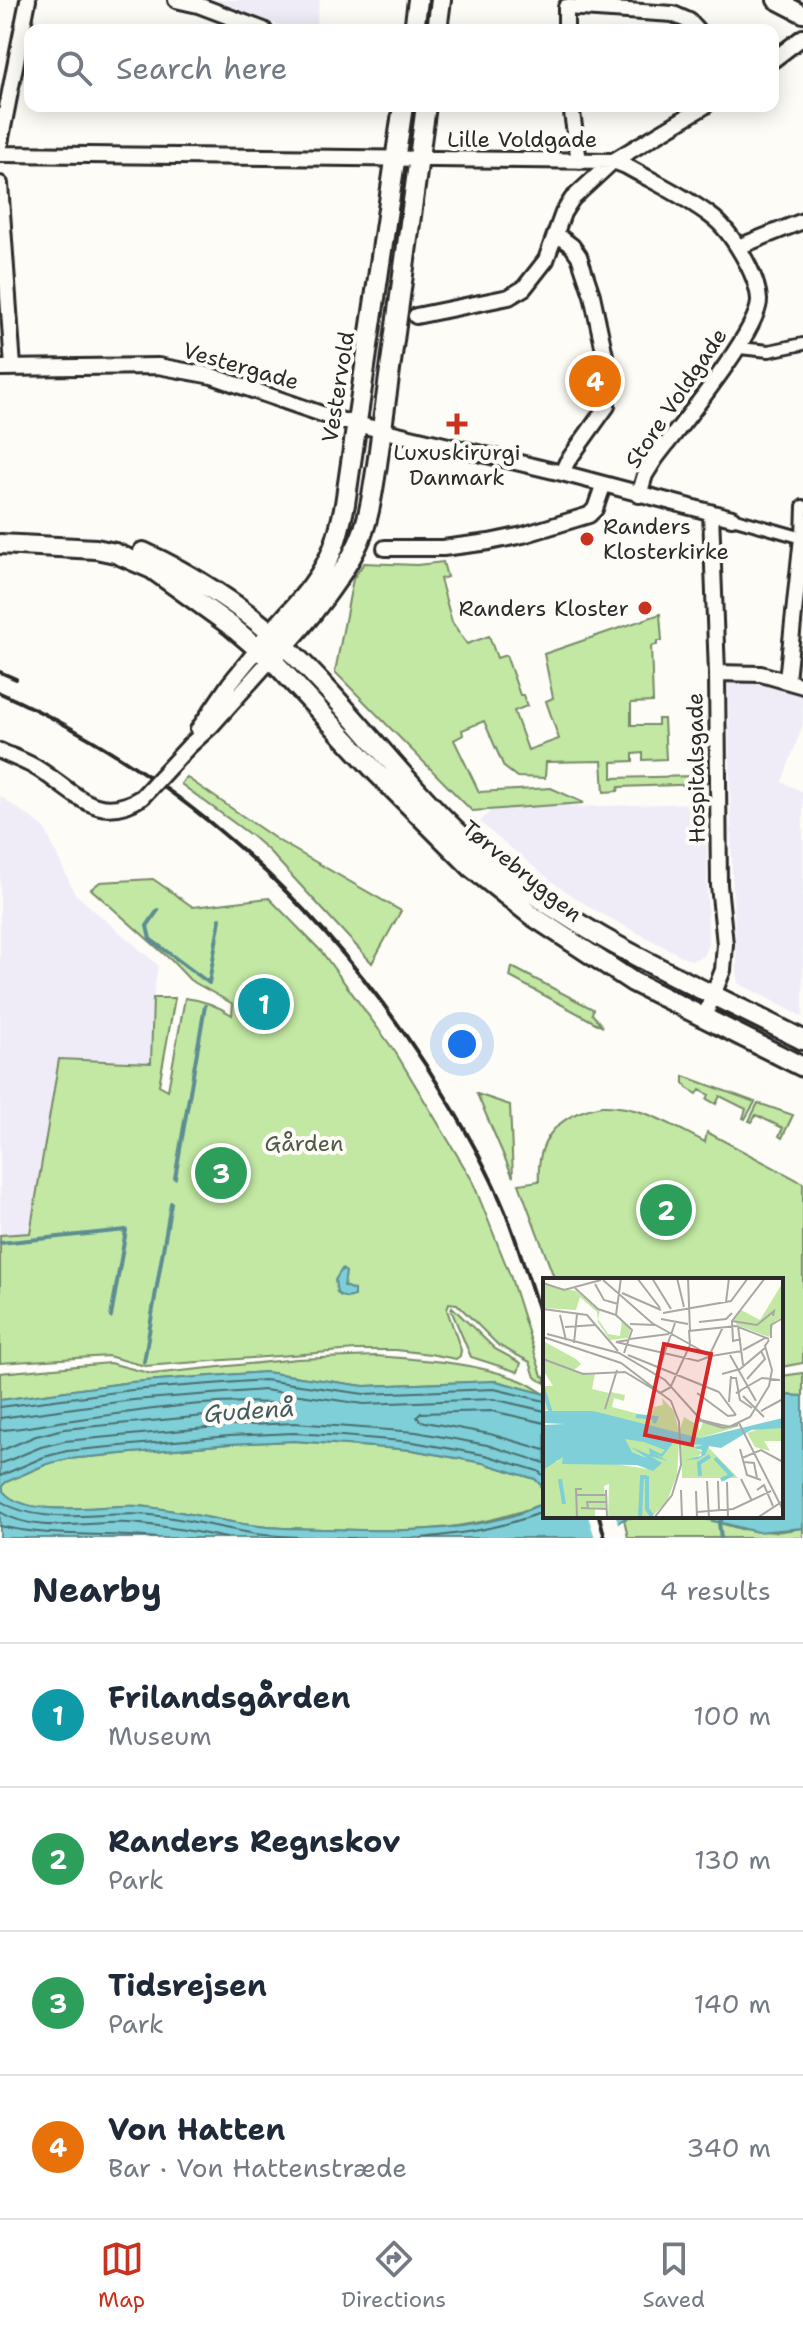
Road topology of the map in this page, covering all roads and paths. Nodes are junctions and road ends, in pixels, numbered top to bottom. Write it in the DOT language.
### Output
graph roads {
  1 [pos="28,0"];
  2 [pos="176,0"];
  3 [pos="418,0"];
  4 [pos="441,0"];
  5 [pos="783,2"];
  6 [pos="803,7"];
  7 [pos="803,14"];
  8 [pos="248,24"];
  9 [pos="415,24"];
  10 [pos="438,24"];
  11 [pos="566,24"];
  12 [pos="692,24"];
  13 [pos="803,37"];
  14 [pos="779,55"];
  15 [pos="402,112"];
  16 [pos="425,112"];
  17 [pos="572,112"];
  18 [pos="695,112"];
  19 [pos="0,143"];
  20 [pos="0,154"];
  21 [pos="396,159"];
  22 [pos="418,159"];
  23 [pos="579,161"];
  24 [pos="613,161"];
  25 [pos="0,184"];
  26 [pos="803,221"];
  27 [pos="556,234"];
  28 [pos="738,247"];
  29 [pos="416,316"];
  30 [pos="803,344"];
  31 [pos="739,348"];
  32 [pos="6,368"];
  33 [pos="356,424"];
  34 [pos="381,431"];
  35 [pos="562,473"];
  36 [pos="603,486"];
  37 [pos="639,495"];
  38 [pos="803,506"];
  39 [pos="711,513"];
  40 [pos="732,518"];
  41 [pos="0,532"];
  42 [pos="802,537"];
  43 [pos="0,544"];
  44 [pos="385,548"];
  45 [pos="278,639"];
  46 [pos="264,655"];
  47 [pos="717,673"];
  48 [pos="787,680"];
  49 [pos="803,686"];
  50 [pos="0,751"];
  51 [pos="713,995"];
  52 [pos="704,1018"];
  53 [pos="803,1040"];
  54 [pos="803,1067"];
  1 -- 19 [label="street"];
  2 -- 8 [label="street"];
  3 -- 9 [label="main road"];
  4 -- 10 [label="main road"];
  5 -- 6 [label="street"];
  5 -- 7 [label="street"];
  11 -- 12 [label="street"];
  13 -- 14 [label="street"];
  15 -- 21 [label="main road, Vestervold"];
  16 -- 22 [label="main road, Vestervold"];
  17 -- 23 [label="street"];
  18 -- 24 [label="street, Lille Voldgade"];
  20 -- 21 [label="street, Lille Voldgade"];
  21 -- 22 [label="street, Lille Voldgade"];
  21 -- 33 [label="main road, Vestervold"];
  22 -- 23 [label="street, Lille Voldgade"];
  22 -- 34 [label="main road, Vestervold"];
  23 -- 24 [label="street, Lille Voldgade"];
  24 -- 27 [label="street"];
  24 -- 28 [label="street, Store Voldgade"];
  25 -- 32 [label="street"];
  26 -- 28 [label="street"];
  27 -- 29 [label="street"];
  27 -- 35 [label="street"];
  28 -- 31 [label="street, Store Voldgade"];
  30 -- 31 [label="street"];
  31 -- 37 [label="street, Store Voldgade"];
  32 -- 33 [label="street, Vestergade"];
  33 -- 34 [label="street, Vestergade"];
  33 -- 45 [label="main road, Vestervold"];
  34 -- 35 [label="street, Vestergade"];
  34 -- 45 [label="main road, Vestervold"];
  35 -- 36 [label="street, Vestergade"];
  36 -- 37 [label="street, Store Voldgade"];
  36 -- 44 [label="street"];
  37 -- 39 [label="street"];
  38 -- 42 [label="street"];
  39 -- 40 [label="street"];
  39 -- 47 [label="street, Hospitalsgade"];
  40 -- 42 [label="street"];
  41 -- 45 [label="main road, Tørvebryggen"];
  42 -- 48 [label="street"];
  43 -- 46 [label="main road, Tørvebryggen"];
  45 -- 46 [label="main road, Vestervold"];
  45 -- 51 [label="main road, Tørvebryggen"];
  46 -- 50 [label="street, bridge"];
  46 -- 52 [label="main road, Tørvebryggen"];
  47 -- 48 [label="street"];
  47 -- 51 [label="street, Hospitalsgade"];
  48 -- 49 [label="street"];
  51 -- 52 [label="street, Hospitalsgade"];
  51 -- 53 [label="main road, Tørvebryggen"];
  52 -- 54 [label="main road, Tørvebryggen"];
}
